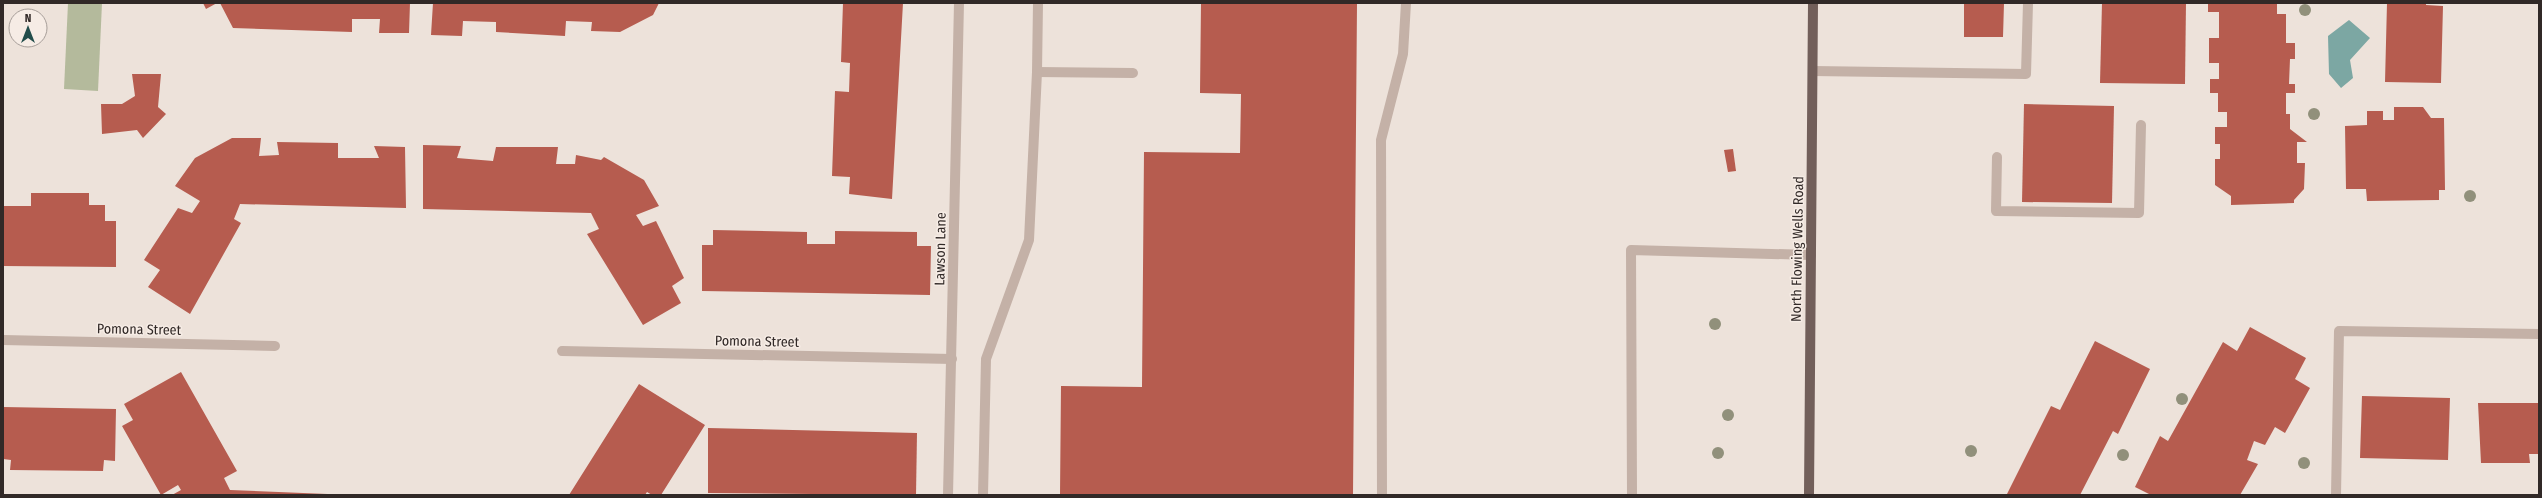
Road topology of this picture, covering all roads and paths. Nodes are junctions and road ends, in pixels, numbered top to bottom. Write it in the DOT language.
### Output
graph roads {
  1 [pos="959,3"];
  2 [pos="1038,3"];
  3 [pos="1406,3"];
  4 [pos="1814,3"];
  5 [pos="2028,3"];
  6 [pos="1813,71"];
  7 [pos="1037,72"];
  8 [pos="1133,73"];
  9 [pos="2141,126"];
  10 [pos="1997,157"];
  11 [pos="1811,255"];
  12 [pos="2539,334"];
  13 [pos="3,340"];
  14 [pos="275,346"];
  15 [pos="562,351"];
  16 [pos="952,359"];
  17 [pos="948,495"];
  18 [pos="983,495"];
  19 [pos="1382,495"];
  20 [pos="1632,495"];
  21 [pos="1809,495"];
  22 [pos="2336,495"];
  1 -- 16 [label="street, Lawson Lane"];
  2 -- 7 [label="street"];
  3 -- 19 [label="street"];
  4 -- 6 [label="main road, North Flowing Wells Road"];
  5 -- 6 [label="street"];
  6 -- 11 [label="main road, North Flowing Wells Road"];
  7 -- 8 [label="street"];
  7 -- 18 [label="street"];
  9 -- 10 [label="street"];
  11 -- 20 [label="street"];
  11 -- 21 [label="main road, North Flowing Wells Road"];
  12 -- 22 [label="street"];
  13 -- 14 [label="street, Pomona Street"];
  15 -- 16 [label="street, Pomona Street"];
  16 -- 17 [label="street, Lawson Lane"];
}
